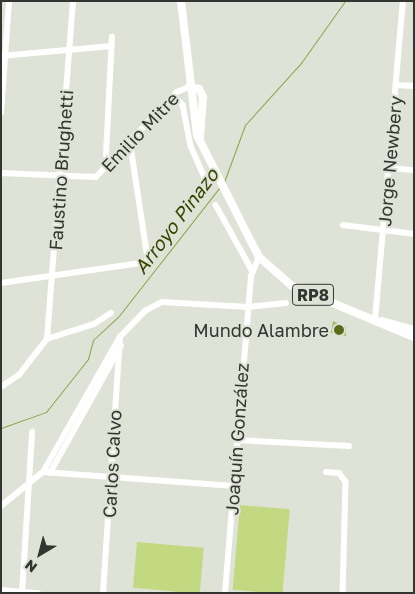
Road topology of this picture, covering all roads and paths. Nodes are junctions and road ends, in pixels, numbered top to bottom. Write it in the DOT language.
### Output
graph roads {
  1 [pos="9,1"];
  2 [pos="73,1"];
  3 [pos="181,1"];
  4 [pos="403,1"];
  5 [pos="112,36"];
  6 [pos="112,46"];
  7 [pos="69,50"];
  8 [pos="4,56"];
  9 [pos="396,85"];
  10 [pos="414,86"];
  11 [pos="189,87"];
  12 [pos="174,96"];
  13 [pos="1,113"];
  14 [pos="130,143"];
  15 [pos="200,144"];
  16 [pos="109,164"];
  17 [pos="390,168"];
  18 [pos="414,170"];
  19 [pos="1,173"];
  20 [pos="60,178"];
  21 [pos="209,187"];
  22 [pos="216,205"];
  23 [pos="343,225"];
  24 [pos="385,232"];
  25 [pos="414,234"];
  26 [pos="259,257"];
  27 [pos="252,270"];
  28 [pos="54,276"];
  29 [pos="1,283"];
  30 [pos="286,303"];
  31 [pos="248,307"];
  32 [pos="111,313"];
  33 [pos="375,320"];
  34 [pos="414,330"];
  35 [pos="120,336"];
  36 [pos="414,337"];
  37 [pos="47,339"];
  38 [pos="122,344"];
  39 [pos="1,387"];
  40 [pos="32,432"];
  41 [pos="237,440"];
  42 [pos="349,446"];
  43 [pos="43,472"];
  44 [pos="326,472"];
  45 [pos="50,473"];
  46 [pos="114,478"];
  47 [pos="32,480"];
  48 [pos="234,486"];
  49 [pos="1,506"];
  50 [pos="1,590"];
  51 [pos="22,592"];
  52 [pos="38,593"];
  53 [pos="103,593"];
  54 [pos="225,593"];
  55 [pos="343,593"];
  1 -- 8 [label="street"];
  2 -- 7 [label="street, Faustino Brughetti"];
  3 -- 11 [label="main road, RP8"];
  4 -- 9 [label="street, Jorge Newbery"];
  5 -- 6 [label="street"];
  6 -- 7 [label="street"];
  6 -- 16 [label="street"];
  7 -- 8 [label="street"];
  7 -- 20 [label="street, Faustino Brughetti"];
  8 -- 13 [label="street"];
  9 -- 10 [label="street"];
  9 -- 17 [label="street, Jorge Newbery"];
  11 -- 12 [label="street, Emilio Mitre"];
  11 -- 15 [label="main road, RP8"];
  11 -- 15 [label="main road"];
  12 -- 14 [label="street, Emilio Mitre"];
  12 -- 21 [label="street"];
  14 -- 16 [label="street, Emilio Mitre"];
  14 -- 28 [label="street"];
  15 -- 26 [label="main road, RP8"];
  16 -- 20 [label="street, Emilio Mitre"];
  17 -- 18 [label="street"];
  17 -- 24 [label="street, Jorge Newbery"];
  19 -- 20 [label="street, Emilio Mitre"];
  20 -- 28 [label="street, Faustino Brughetti"];
  22 -- 27 [label="street"];
  23 -- 24 [label="street"];
  24 -- 25 [label="street"];
  24 -- 33 [label="street, Jorge Newbery"];
  26 -- 27 [label="street, Joaquín González"];
  26 -- 33 [label="main road, RP8"];
  27 -- 31 [label="street, Joaquín González"];
  28 -- 29 [label="street"];
  28 -- 37 [label="street, Faustino Brughetti"];
  30 -- 31 [label="street"];
  31 -- 35 [label="street"];
  31 -- 41 [label="street, Joaquín González"];
  32 -- 37 [label="street"];
  33 -- 34 [label="main road, RP8"];
  33 -- 36 [label="main road, RP8"];
  35 -- 38 [label="street, Carlos Calvo"];
  35 -- 43 [label="street"];
  37 -- 39 [label="street"];
  38 -- 45 [label="street"];
  38 -- 46 [label="street, Carlos Calvo"];
  40 -- 47 [label="street"];
  41 -- 42 [label="street"];
  41 -- 48 [label="street, Joaquín González"];
  43 -- 45 [label="street"];
  43 -- 47 [label="street"];
  44 -- 55 [label="street"];
  45 -- 46 [label="street"];
  46 -- 48 [label="street"];
  46 -- 53 [label="street, Carlos Calvo"];
  47 -- 49 [label="street"];
  47 -- 51 [label="street"];
  48 -- 54 [label="street, Joaquín González"];
  50 -- 51 [label="street"];
  51 -- 52 [label="street"];
}
